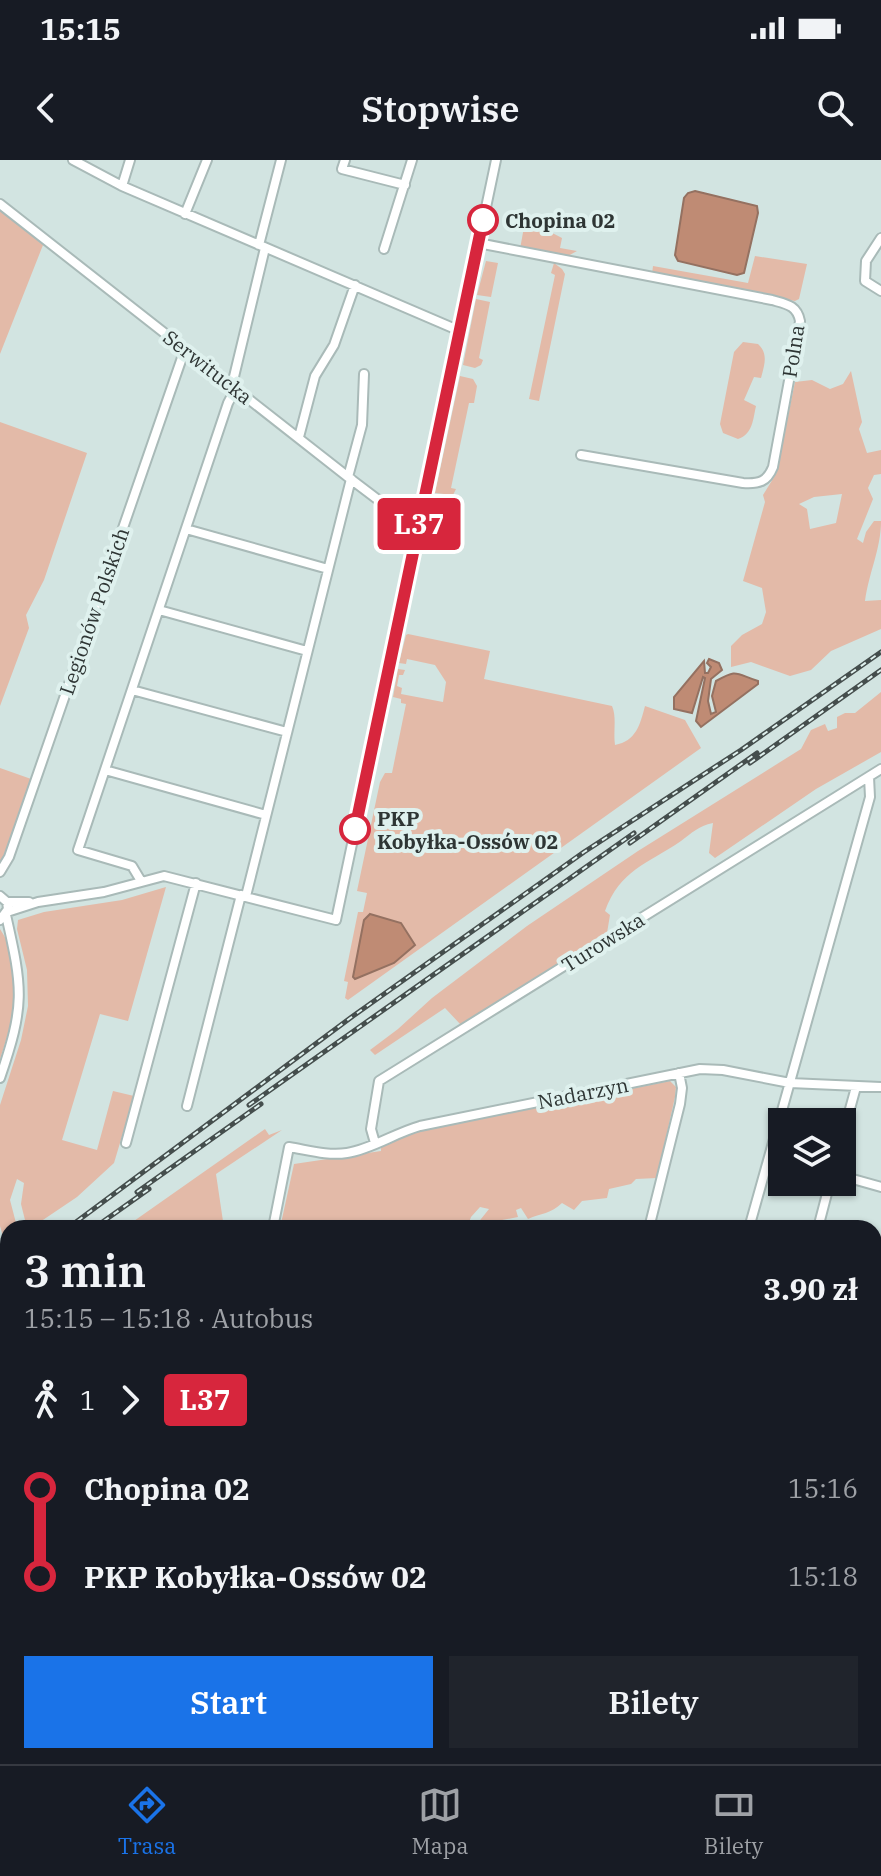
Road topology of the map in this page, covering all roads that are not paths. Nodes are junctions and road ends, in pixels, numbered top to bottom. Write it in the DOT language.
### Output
graph roads {
  1 [pos="73,160"];
  2 [pos="130,160"];
  3 [pos="207,160"];
  4 [pos="281,160"];
  5 [pos="345,160"];
  6 [pos="412,160"];
  7 [pos="496,160"];
  8 [pos="405,185"];
  9 [pos="122,186"];
  10 [pos="0,204"];
  11 [pos="185,214"];
  12 [pos="881,238"];
  13 [pos="478,243"];
  14 [pos="262,246"];
  15 [pos="384,249"];
  16 [pos="355,285"];
  17 [pos="881,291"];
  18 [pos="460,331"];
  19 [pos="185,349"];
  20 [pos="364,374"];
  21 [pos="234,387"];
  22 [pos="299,437"];
  23 [pos="581,455"];
  24 [pos="349,478"];
  25 [pos="419,525"];
  26 [pos="186,529"];
  27 [pos="328,569"];
  28 [pos="159,610"];
  29 [pos="307,651"];
  30 [pos="132,690"];
  31 [pos="287,732"];
  32 [pos="881,769"];
  33 [pos="105,770"];
  34 [pos="869,777"];
  35 [pos="266,815"];
  36 [pos="0,872"];
  37 [pos="141,881"];
  38 [pos="196,883"];
  39 [pos="243,896"];
  40 [pos="3,899"];
  41 [pos="38,902"];
  42 [pos="3,918"];
  43 [pos="679,1073"];
  44 [pos="0,1078"];
  45 [pos="790,1083"];
  46 [pos="856,1087"];
  47 [pos="881,1087"];
  48 [pos="187,1106"];
  49 [pos="850,1108"];
  50 [pos="126,1143"];
  51 [pos="375,1143"];
  52 [pos="856,1180"];
  53 [pos="881,1187"];
  54 [pos="826,1196"];
  55 [pos="275,1220"];
  56 [pos="651,1220"];
  57 [pos="751,1220"];
  58 [pos="820,1220"];
  1 -- 9 [label="street"];
  2 -- 9 [label="street"];
  3 -- 11 [label="street"];
  4 -- 14 [label="street"];
  5 -- 8 [label="street"];
  6 -- 8 [label="street"];
  7 -- 13 [label="street"];
  8 -- 15 [label="street"];
  9 -- 11 [label="street"];
  10 -- 19 [label="street, Serwitucka"];
  11 -- 14 [label="street"];
  12 -- 17 [label="street"];
  13 -- 18 [label="street"];
  13 -- 23 [label="street, Polna"];
  14 -- 16 [label="street"];
  14 -- 21 [label="street"];
  16 -- 18 [label="street"];
  16 -- 22 [label="street"];
  18 -- 25 [label="street"];
  19 -- 21 [label="street, Serwitucka"];
  19 -- 36 [label="street, Legionów Polskich"];
  20 -- 24 [label="street"];
  21 -- 22 [label="street, Serwitucka"];
  21 -- 26 [label="street"];
  22 -- 24 [label="street, Serwitucka"];
  24 -- 25 [label="street, Serwitucka"];
  24 -- 27 [label="street"];
  25 -- 39 [label="street"];
  26 -- 27 [label="street"];
  26 -- 28 [label="street"];
  27 -- 29 [label="street"];
  28 -- 29 [label="street"];
  28 -- 30 [label="street"];
  29 -- 31 [label="street"];
  30 -- 31 [label="street"];
  30 -- 33 [label="street"];
  31 -- 35 [label="street"];
  32 -- 34 [label="street, Turowska"];
  33 -- 35 [label="street"];
  33 -- 37 [label="street"];
  34 -- 45 [label="street"];
  34 -- 51 [label="street, Turowska"];
  35 -- 39 [label="street"];
  37 -- 38 [label="street"];
  37 -- 41 [label="street"];
  38 -- 39 [label="street"];
  38 -- 50 [label="street"];
  39 -- 48 [label="street"];
  40 -- 41 [label="street"];
  40 -- 42 [label="street"];
  41 -- 42 [label="street"];
  42 -- 44 [label="street"];
  43 -- 45 [label="street, Nadarzyn"];
  43 -- 51 [label="street, Nadarzyn"];
  43 -- 56 [label="street"];
  45 -- 46 [label="street, Nadarzyn"];
  45 -- 57 [label="street"];
  46 -- 47 [label="street, Nadarzyn"];
  46 -- 49 [label="street"];
  51 -- 55 [label="street, Nadarzyn"];
  52 -- 53 [label="street"];
  54 -- 58 [label="street"];
}
